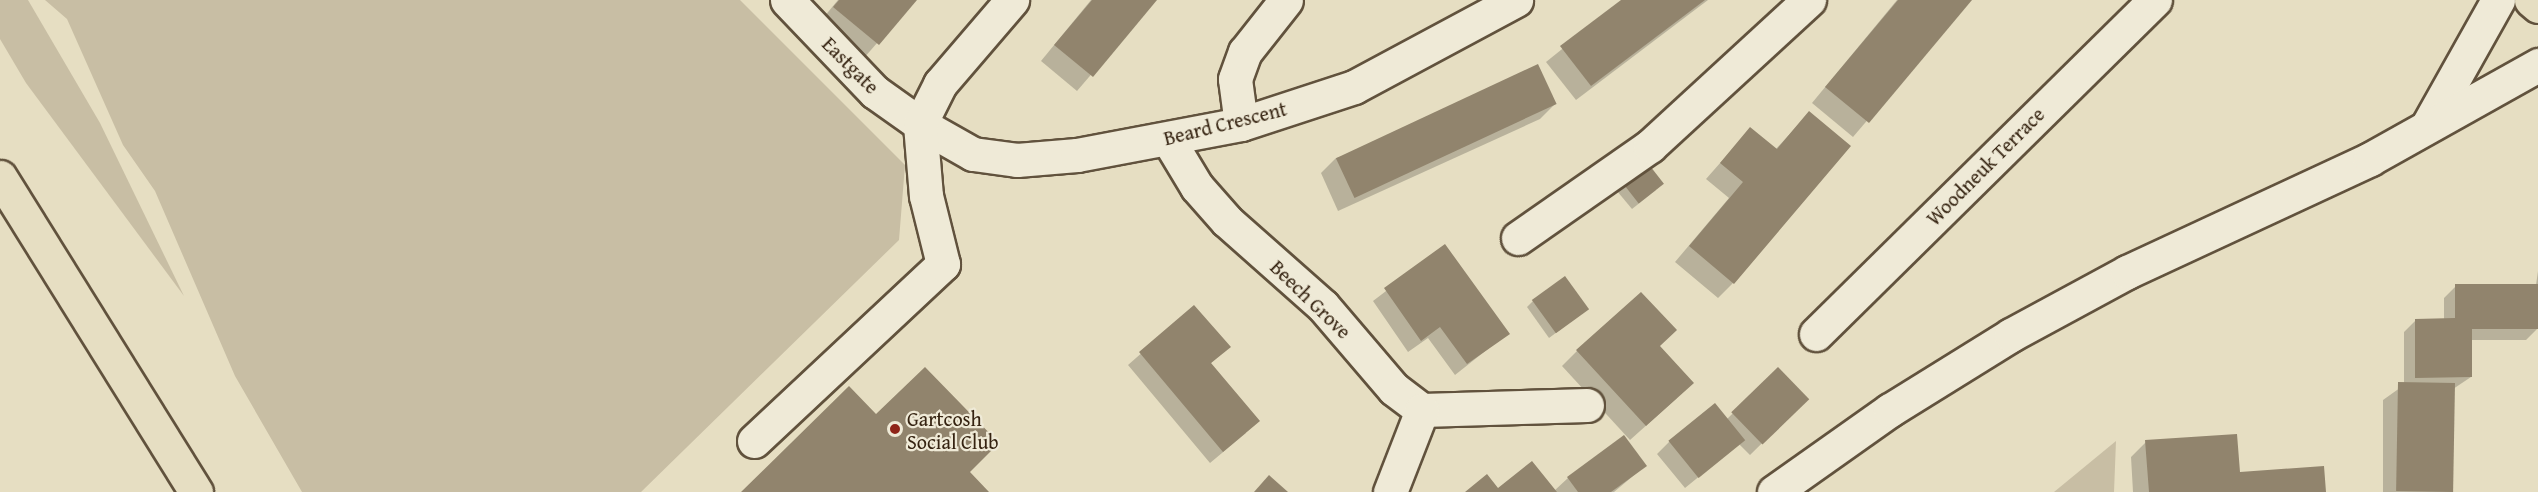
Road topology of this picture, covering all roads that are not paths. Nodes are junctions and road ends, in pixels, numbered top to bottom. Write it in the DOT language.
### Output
graph roads {
  1 [pos="787,0"];
  2 [pos="1012,0"];
  3 [pos="1286,0"];
  4 [pos="1516,0"];
  5 [pos="1809,0"];
  6 [pos="2155,0"];
  7 [pos="2498,0"];
  8 [pos="2531,0"];
  9 [pos="2538,6"];
  10 [pos="2538,65"];
  11 [pos="2429,123"];
  12 [pos="920,124"];
  13 [pos="1241,124"];
  14 [pos="1168,139"];
  15 [pos="0,177"];
  16 [pos="1518,238"];
  17 [pos="1816,334"];
  18 [pos="1587,405"];
  19 [pos="1422,410"];
  20 [pos="754,441"];
  21 [pos="1392,488"];
  22 [pos="196,492"];
  23 [pos="1774,492"];
  1 -- 12 [label="street, Eastgate"];
  2 -- 12 [label="street"];
  3 -- 13 [label="street"];
  4 -- 13 [label="street, Beard Crescent"];
  5 -- 16 [label="street"];
  6 -- 17 [label="street, Woodneuk Terrace"];
  7 -- 11 [label="street"];
  8 -- 9 [label="main road"];
  10 -- 11 [label="street"];
  11 -- 23 [label="street"];
  12 -- 14 [label="street, Beard Crescent"];
  12 -- 20 [label="street"];
  13 -- 14 [label="street, Beard Crescent"];
  14 -- 19 [label="street, Beech Grove"];
  15 -- 22 [label="main road"];
  18 -- 19 [label="street"];
  19 -- 21 [label="street"];
}
